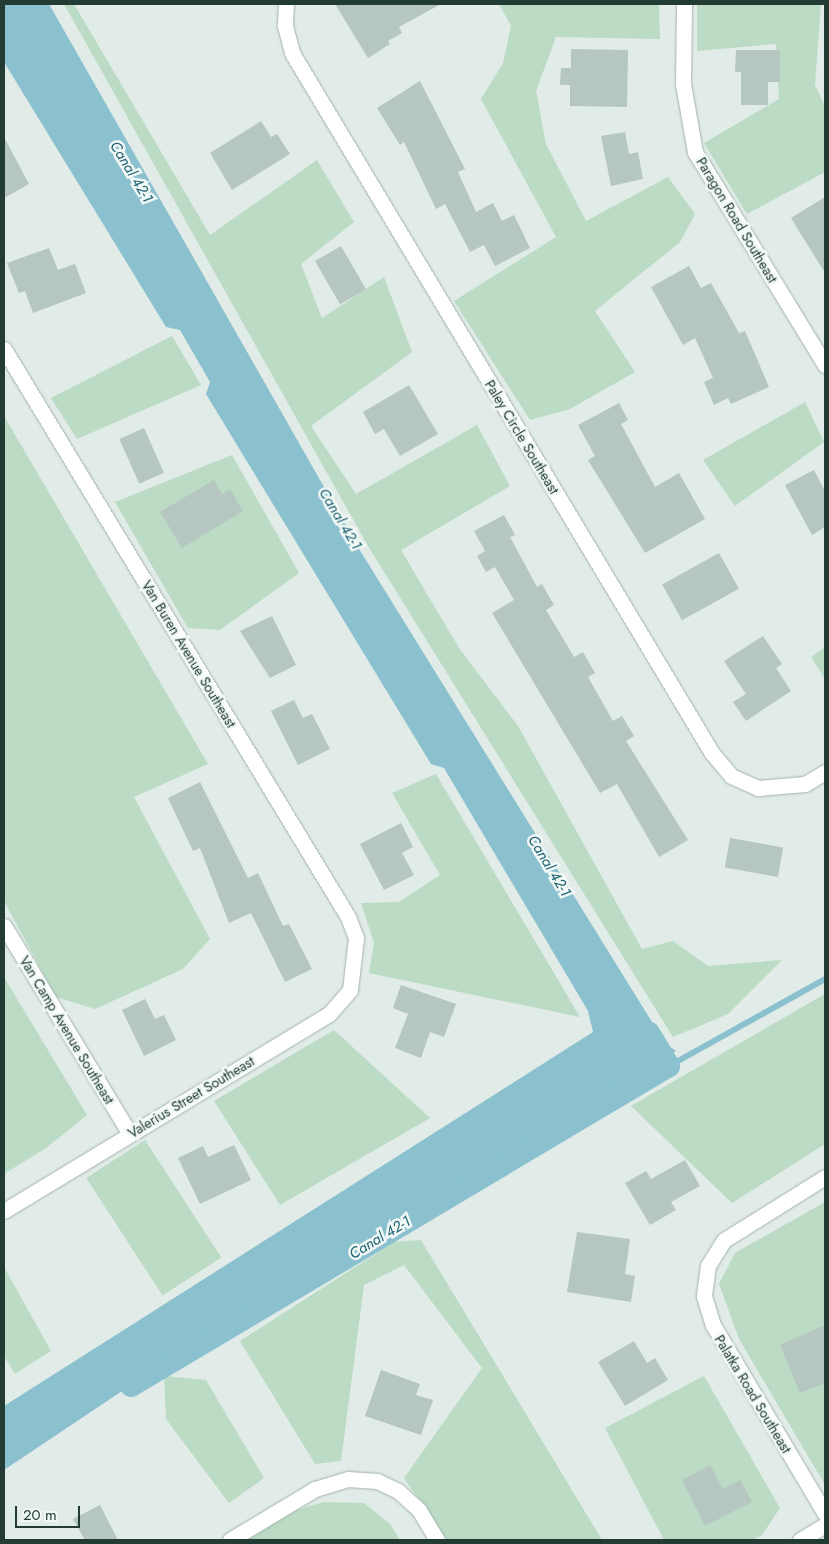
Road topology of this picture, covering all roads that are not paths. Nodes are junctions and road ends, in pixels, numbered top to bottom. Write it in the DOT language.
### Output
graph roads {
  1 [pos="286,4"];
  2 [pos="684,4"];
  3 [pos="4,349"];
  4 [pos="825,365"];
  5 [pos="825,772"];
  6 [pos="4,926"];
  7 [pos="355,965"];
  8 [pos="130,1134"];
  9 [pos="825,1177"];
  10 [pos="4,1211"];
  11 [pos="825,1514"];
  12 [pos="825,1525"];
  13 [pos="230,1540"];
  14 [pos="437,1540"];
  15 [pos="800,1540"];
  1 -- 5 [label="street, Paley Circle Southeast"];
  2 -- 4 [label="street, Paragon Road Southeast"];
  3 -- 7 [label="street, Van Buren Avenue Southeast"];
  6 -- 8 [label="street, Van Camp Avenue Southeast"];
  7 -- 8 [label="street, Valerius Street Southeast"];
  8 -- 10 [label="street, Valerius Street Southeast"];
  9 -- 11 [label="street, Palatka Road Southeast"];
  12 -- 15 [label="street"];
  13 -- 14 [label="street"];
}
